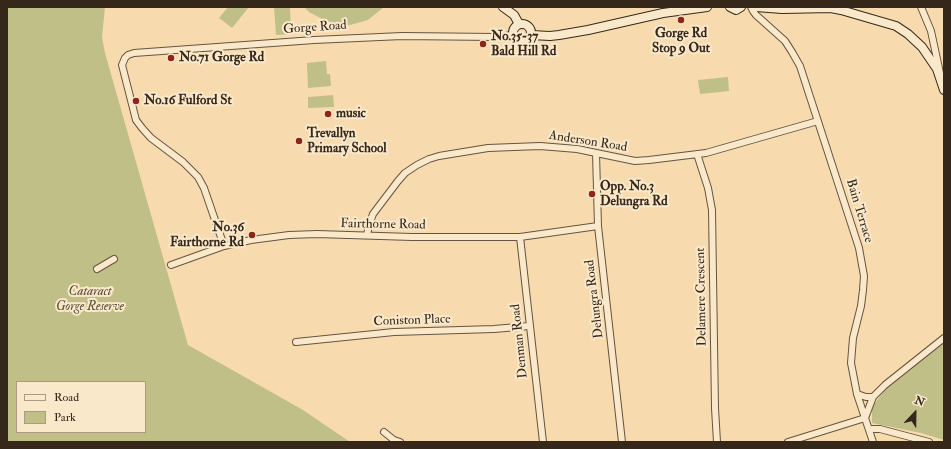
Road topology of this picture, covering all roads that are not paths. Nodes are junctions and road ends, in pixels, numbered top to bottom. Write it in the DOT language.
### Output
graph roads {
  1 [pos="503,7"];
  2 [pos="707,7"];
  3 [pos="730,7"];
  4 [pos="741,7"];
  5 [pos="751,7"];
  6 [pos="756,7"];
  7 [pos="916,7"];
  8 [pos="921,7"];
  9 [pos="925,19"];
  10 [pos="519,24"];
  11 [pos="513,35"];
  12 [pos="530,35"];
  13 [pos="941,79"];
  14 [pos="944,90"];
  15 [pos="818,121"];
  16 [pos="596,153"];
  17 [pos="697,154"];
  18 [pos="598,226"];
  19 [pos="367,235"];
  20 [pos="520,237"];
  21 [pos="224,246"];
  22 [pos="114,259"];
  23 [pos="171,265"];
  24 [pos="98,269"];
  25 [pos="529,326"];
  26 [pos="944,338"];
  27 [pos="296,342"];
  28 [pos="857,394"];
  29 [pos="873,397"];
  30 [pos="865,418"];
  31 [pos="869,429"];
  32 [pos="384,432"];
  33 [pos="400,442"];
  34 [pos="543,442"];
  35 [pos="622,442"];
  36 [pos="717,442"];
  37 [pos="788,442"];
  38 [pos="872,442"];
  39 [pos="930,442"];
  1 -- 10 [label="street"];
  2 -- 12 [label="street"];
  3 -- 4 [label="street"];
  5 -- 15 [label="street, Bain Terrace"];
  6 -- 13 [label="street"];
  7 -- 9 [label="street"];
  8 -- 9 [label="street"];
  9 -- 13 [label="street"];
  10 -- 11 [label="street"];
  10 -- 12 [label="street"];
  11 -- 12 [label="street"];
  11 -- 21 [label="street, Gorge Road"];
  13 -- 14 [label="street"];
  15 -- 17 [label="street, Anderson Road"];
  15 -- 28 [label="street, Bain Terrace"];
  16 -- 17 [label="street, Anderson Road"];
  16 -- 18 [label="street, Delungra Road"];
  16 -- 19 [label="street, Anderson Road"];
  17 -- 36 [label="street, Delamere Crescent"];
  18 -- 20 [label="street, Fairthorne Road"];
  18 -- 35 [label="street, Delungra Road"];
  19 -- 20 [label="street, Fairthorne Road"];
  19 -- 21 [label="street, Fairthorne Road"];
  20 -- 25 [label="street, Denman Road"];
  21 -- 23 [label="street, Fairthorne Road"];
  22 -- 24 [label="street"];
  25 -- 27 [label="street, Coniston Place"];
  25 -- 34 [label="street, Denman Road"];
  26 -- 29 [label="street"];
  28 -- 29 [label="street"];
  28 -- 30 [label="street, Bain Terrace"];
  29 -- 30 [label="street"];
  30 -- 31 [label="street, Bain Terrace"];
  30 -- 37 [label="street"];
  31 -- 38 [label="street, Bain Terrace"];
  31 -- 39 [label="street"];
  32 -- 33 [label="street"];
}
